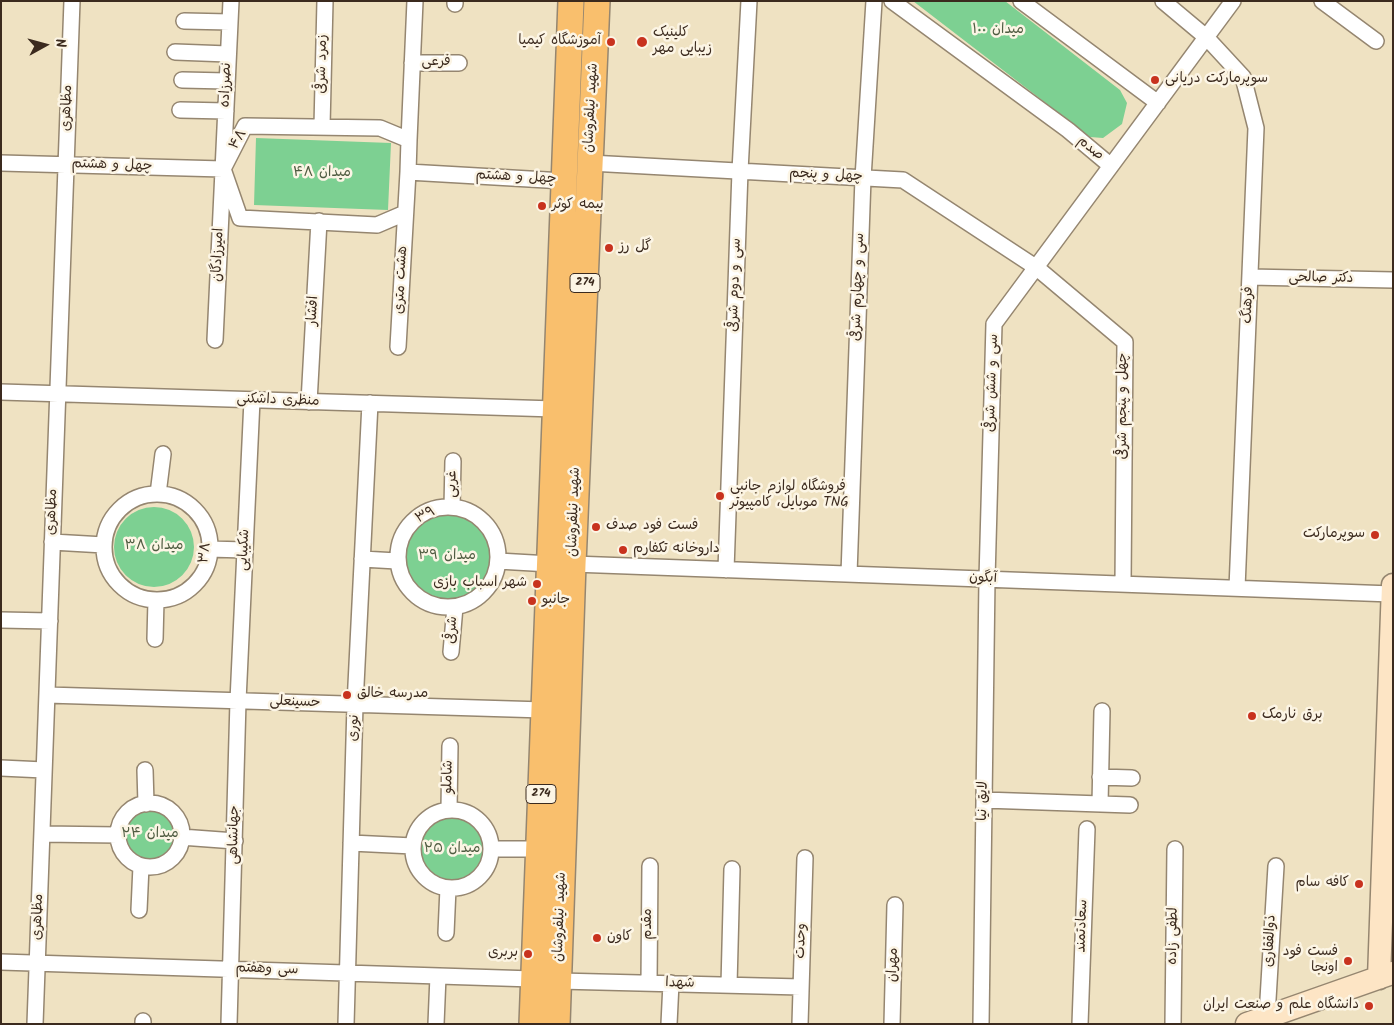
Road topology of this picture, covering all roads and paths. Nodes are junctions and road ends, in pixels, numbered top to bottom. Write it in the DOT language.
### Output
graph roads {
  1 [pos="72,1"];
  2 [pos="231,1"];
  3 [pos="324,1"];
  4 [pos="414,1"];
  5 [pos="571,1"];
  6 [pos="597,1"];
  7 [pos="749,1"];
  8 [pos="874,1"];
  9 [pos="892,1"];
  10 [pos="1021,1"];
  11 [pos="1163,1"];
  12 [pos="1233,1"];
  13 [pos="1322,1"];
  14 [pos="184,21"];
  15 [pos="230,22"];
  16 [pos="1206,37"];
  17 [pos="1376,41"];
  18 [pos="175,52"];
  19 [pos="228,54"];
  20 [pos="412,63"];
  21 [pos="459,63"];
  22 [pos="182,80"];
  23 [pos="227,81"];
  24 [pos="1158,103"];
  25 [pos="180,110"];
  26 [pos="226,111"];
  27 [pos="322,126"];
  28 [pos="409,140"];
  29 [pos="1,163"];
  30 [pos="590,163"];
  31 [pos="66,164"];
  32 [pos="1111,166"];
  33 [pos="222,169"];
  34 [pos="740,171"];
  35 [pos="408,172"];
  36 [pos="863,178"];
  37 [pos="564,180"];
  38 [pos="405,213"];
  39 [pos="319,221"];
  40 [pos="1037,268"];
  41 [pos="1250,277"];
  42 [pos="1393,280"];
  43 [pos="215,340"];
  44 [pos="398,347"];
  45 [pos="1,392"];
  46 [pos="58,394"];
  47 [pos="252,400"];
  48 [pos="309,402"];
  49 [pos="370,403"];
  50 [pos="555,409"];
  51 [pos="162,454"];
  52 [pos="453,461"];
  53 [pos="158,494"];
  54 [pos="452,507"];
  55 [pos="52,542"];
  56 [pos="104,545"];
  57 [pos="209,549"];
  58 [pos="245,550"];
  59 [pos="362,559"];
  60 [pos="397,561"];
  61 [pos="498,561"];
  62 [pos="561,564"];
  63 [pos="726,570"];
  64 [pos="849,574"];
  65 [pos="987,579"];
  66 [pos="1123,584"];
  67 [pos="1393,585"];
  68 [pos="1237,588"];
  69 [pos="1393,594"];
  70 [pos="156,600"];
  71 [pos="455,607"];
  72 [pos="1,620"];
  73 [pos="50,621"];
  74 [pos="1392,626"];
  75 [pos="155,639"];
  76 [pos="451,652"];
  77 [pos="47,695"];
  78 [pos="238,701"];
  79 [pos="355,704"];
  80 [pos="544,710"];
  81 [pos="1102,711"];
  82 [pos="450,746"];
  83 [pos="1,768"];
  84 [pos="44,770"];
  85 [pos="145,770"];
  86 [pos="1100,777"];
  87 [pos="1132,778"];
  88 [pos="984,800"];
  89 [pos="146,804"];
  90 [pos="1100,804"];
  91 [pos="1130,804"];
  92 [pos="449,808"];
  93 [pos="1087,829"];
  94 [pos="42,834"];
  95 [pos="118,835"];
  96 [pos="182,837"];
  97 [pos="235,841"];
  98 [pos="351,843"];
  99 [pos="413,846"];
  100 [pos="491,849"];
  101 [pos="538,849"];
  102 [pos="1175,849"];
  103 [pos="805,858"];
  104 [pos="141,866"];
  105 [pos="650,866"];
  106 [pos="1276,866"];
  107 [pos="732,869"];
  108 [pos="448,888"];
  109 [pos="896,905"];
  110 [pos="139,910"];
  111 [pos="446,933"];
  112 [pos="1,962"];
  113 [pos="38,963"];
  114 [pos="232,969"];
  115 [pos="347,973"];
  116 [pos="1386,975"];
  117 [pos="438,976"];
  118 [pos="533,979"];
  119 [pos="559,981"];
  120 [pos="649,983"];
  121 [pos="671,984"];
  122 [pos="729,985"];
  123 [pos="801,987"];
  124 [pos="1257,1020"];
  125 [pos="36,1024"];
  126 [pos="229,1024"];
  127 [pos="346,1024"];
  128 [pos="436,1024"];
  129 [pos="532,1024"];
  130 [pos="557,1024"];
  131 [pos="669,1024"];
  132 [pos="800,1024"];
  133 [pos="892,1024"];
  134 [pos="981,1024"];
  135 [pos="1080,1024"];
  136 [pos="1173,1024"];
  1 -- 31 [label="street, مظاهری"];
  2 -- 15 [label="street, نصرزاده"];
  3 -- 27 [label="street, زمرد شرقی"];
  4 -- 20 [label="street"];
  5 -- 37 [label="main road, شهید نیلفروشان / 274"];
  6 -- 30 [label="main road, شهید نیلفروشان / 274"];
  7 -- 34 [label="street, سی و دوم شرقی"];
  8 -- 36 [label="street, سی و چهارم شرقی"];
  9 -- 32 [label="street, صدم"];
  10 -- 24 [label="street"];
  11 -- 16 [label="street, فرهنگ"];
  12 -- 16 [label="street, صدم"];
  13 -- 17 [label="street"];
  14 -- 15 [label="street"];
  15 -- 19 [label="street, نصرزاده"];
  16 -- 24 [label="street, صدم"];
  16 -- 41 [label="street, فرهنگ"];
  18 -- 19 [label="street"];
  19 -- 23 [label="street, نصرزاده"];
  20 -- 21 [label="street, فرعی"];
  20 -- 28 [label="street"];
  22 -- 23 [label="street"];
  23 -- 26 [label="street, نصرزاده"];
  24 -- 32 [label="street, صدم"];
  25 -- 26 [label="street"];
  26 -- 33 [label="street, نصرزاده"];
  27 -- 28 [label="street, ۴۸"];
  27 -- 33 [label="street, ۴۸"];
  28 -- 35 [label="street"];
  29 -- 31 [label="street, چهل و هشتم"];
  30 -- 34 [label="street, چهل و پنجم"];
  30 -- 62 [label="main road, شهید نیلفروشان / 274"];
  31 -- 33 [label="street, چهل و هشتم"];
  31 -- 46 [label="street, مظاهری"];
  32 -- 40 [label="street, سی و شش شرقی"];
  33 -- 39 [label="street"];
  33 -- 43 [label="street, امیرزادگان"];
  34 -- 36 [label="street, چهل و پنجم"];
  34 -- 63 [label="street, سی و دوم شرقی"];
  35 -- 37 [label="street, چهل و هشتم"];
  35 -- 38 [label="street"];
  36 -- 40 [label="street, چهل و پنجم"];
  36 -- 64 [label="street, سی و چهارم شرقی"];
  37 -- 50 [label="main road, شهید نیلفروشان / 274"];
  38 -- 39 [label="street"];
  38 -- 44 [label="street, هشت متری"];
  39 -- 48 [label="street, افشار"];
  40 -- 65 [label="street, سی و شش شرقی"];
  40 -- 66 [label="street, چهل و ‍پنجم شرقی"];
  41 -- 42 [label="street, دکتر صالحی"];
  41 -- 68 [label="street, فرهنگ"];
  45 -- 46 [label="street, منظری داشکنی"];
  46 -- 47 [label="street, منظری داشکنی"];
  46 -- 55 [label="street, مظاهری"];
  47 -- 48 [label="street, منظری داشکنی"];
  47 -- 58 [label="street, شکیبایی"];
  48 -- 49 [label="street, منظری داشکنی"];
  49 -- 50 [label="street, منظری داشکنی"];
  49 -- 59 [label="street, نوری"];
  50 -- 62 [label="main road, شهید نیلفروشان / 274"];
  51 -- 53 [label="street"];
  52 -- 54 [label="street, غربی"];
  53 -- 56 [label="street"];
  53 -- 57 [label="street, ۳۸"];
  54 -- 60 [label="street, ۳۹"];
  54 -- 61 [label="street, ۳۹"];
  55 -- 56 [label="street"];
  55 -- 73 [label="street, مظاهری"];
  56 -- 70 [label="street"];
  57 -- 58 [label="street"];
  57 -- 70 [label="street, ۳۸"];
  58 -- 78 [label="street, شکیبایی"];
  59 -- 60 [label="street"];
  59 -- 79 [label="street, نوری"];
  60 -- 71 [label="street"];
  61 -- 62 [label="street, آبگون"];
  61 -- 71 [label="street"];
  62 -- 63 [label="street, آبگون"];
  62 -- 80 [label="main road, 274"];
  62 -- 119 [label="main road, شهید نیلفروشان / 274"];
  63 -- 64 [label="street, آبگون"];
  64 -- 65 [label="street, آبگون"];
  65 -- 66 [label="street, آبگون"];
  65 -- 88 [label="street, لایق نیا"];
  66 -- 68 [label="street, آبگون"];
  67 -- 69 [label="main road"];
  68 -- 69 [label="street, آبگون"];
  69 -- 74 [label="main road"];
  70 -- 75 [label="street"];
  71 -- 76 [label="street, شرقی"];
  72 -- 73 [label="street"];
  73 -- 77 [label="street, مظاهری"];
  74 -- 116 [label="main road"];
  77 -- 78 [label="street, حسینعلی"];
  77 -- 84 [label="street, مظاهری"];
  78 -- 79 [label="street, حسینعلی"];
  78 -- 97 [label="street, جهانشاهی"];
  79 -- 80 [label="street, حسینعلی"];
  79 -- 98 [label="street, نوری"];
  80 -- 101 [label="main road, 274"];
  81 -- 86 [label="street"];
  82 -- 92 [label="street, شاملو"];
  83 -- 84 [label="street"];
  84 -- 94 [label="street, مظاهری"];
  85 -- 89 [label="street"];
  86 -- 87 [label="street"];
  86 -- 90 [label="street"];
  88 -- 90 [label="street"];
  88 -- 134 [label="street, لایق نیا"];
  89 -- 95 [label="street"];
  89 -- 96 [label="street"];
  90 -- 91 [label="street"];
  92 -- 99 [label="street"];
  92 -- 100 [label="street"];
  93 -- 135 [label="street, سعادتمند"];
  94 -- 95 [label="street"];
  94 -- 113 [label="street, مظاهری"];
  95 -- 104 [label="street"];
  96 -- 97 [label="street"];
  96 -- 104 [label="street"];
  97 -- 114 [label="street, جهانشاهی"];
  98 -- 99 [label="street"];
  98 -- 115 [label="street, نوری"];
  99 -- 108 [label="street"];
  100 -- 101 [label="street"];
  100 -- 108 [label="street"];
  101 -- 118 [label="main road, 274"];
  102 -- 136 [label="street, لطفی زاده"];
  103 -- 123 [label="street, وحدت"];
  104 -- 110 [label="street"];
  105 -- 120 [label="street, مقدم"];
  106 -- 124 [label="street, ذوالفقاری"];
  107 -- 122 [label="street"];
  108 -- 111 [label="street"];
  109 -- 133 [label="street, مهران"];
  112 -- 113 [label="street, سی وهفتم"];
  113 -- 114 [label="street, سی وهفتم"];
  113 -- 125 [label="street, مظاهری"];
  114 -- 115 [label="street, سی وهفتم"];
  114 -- 126 [label="street"];
  115 -- 117 [label="street, سی وهفتم"];
  115 -- 127 [label="street, نوری"];
  116 -- 124 [label="main road"];
  117 -- 118 [label="street, سی وهفتم"];
  117 -- 128 [label="street"];
  118 -- 119 [label="main road"];
  118 -- 129 [label="main road, 274"];
  119 -- 120 [label="street, شهدا"];
  119 -- 130 [label="main road, شهید نیلفروشان / 274"];
  120 -- 121 [label="street, شهدا"];
  121 -- 122 [label="street, شهدا"];
  121 -- 131 [label="street"];
  122 -- 123 [label="street, شهدا"];
  123 -- 132 [label="street, وحدت"];
}
